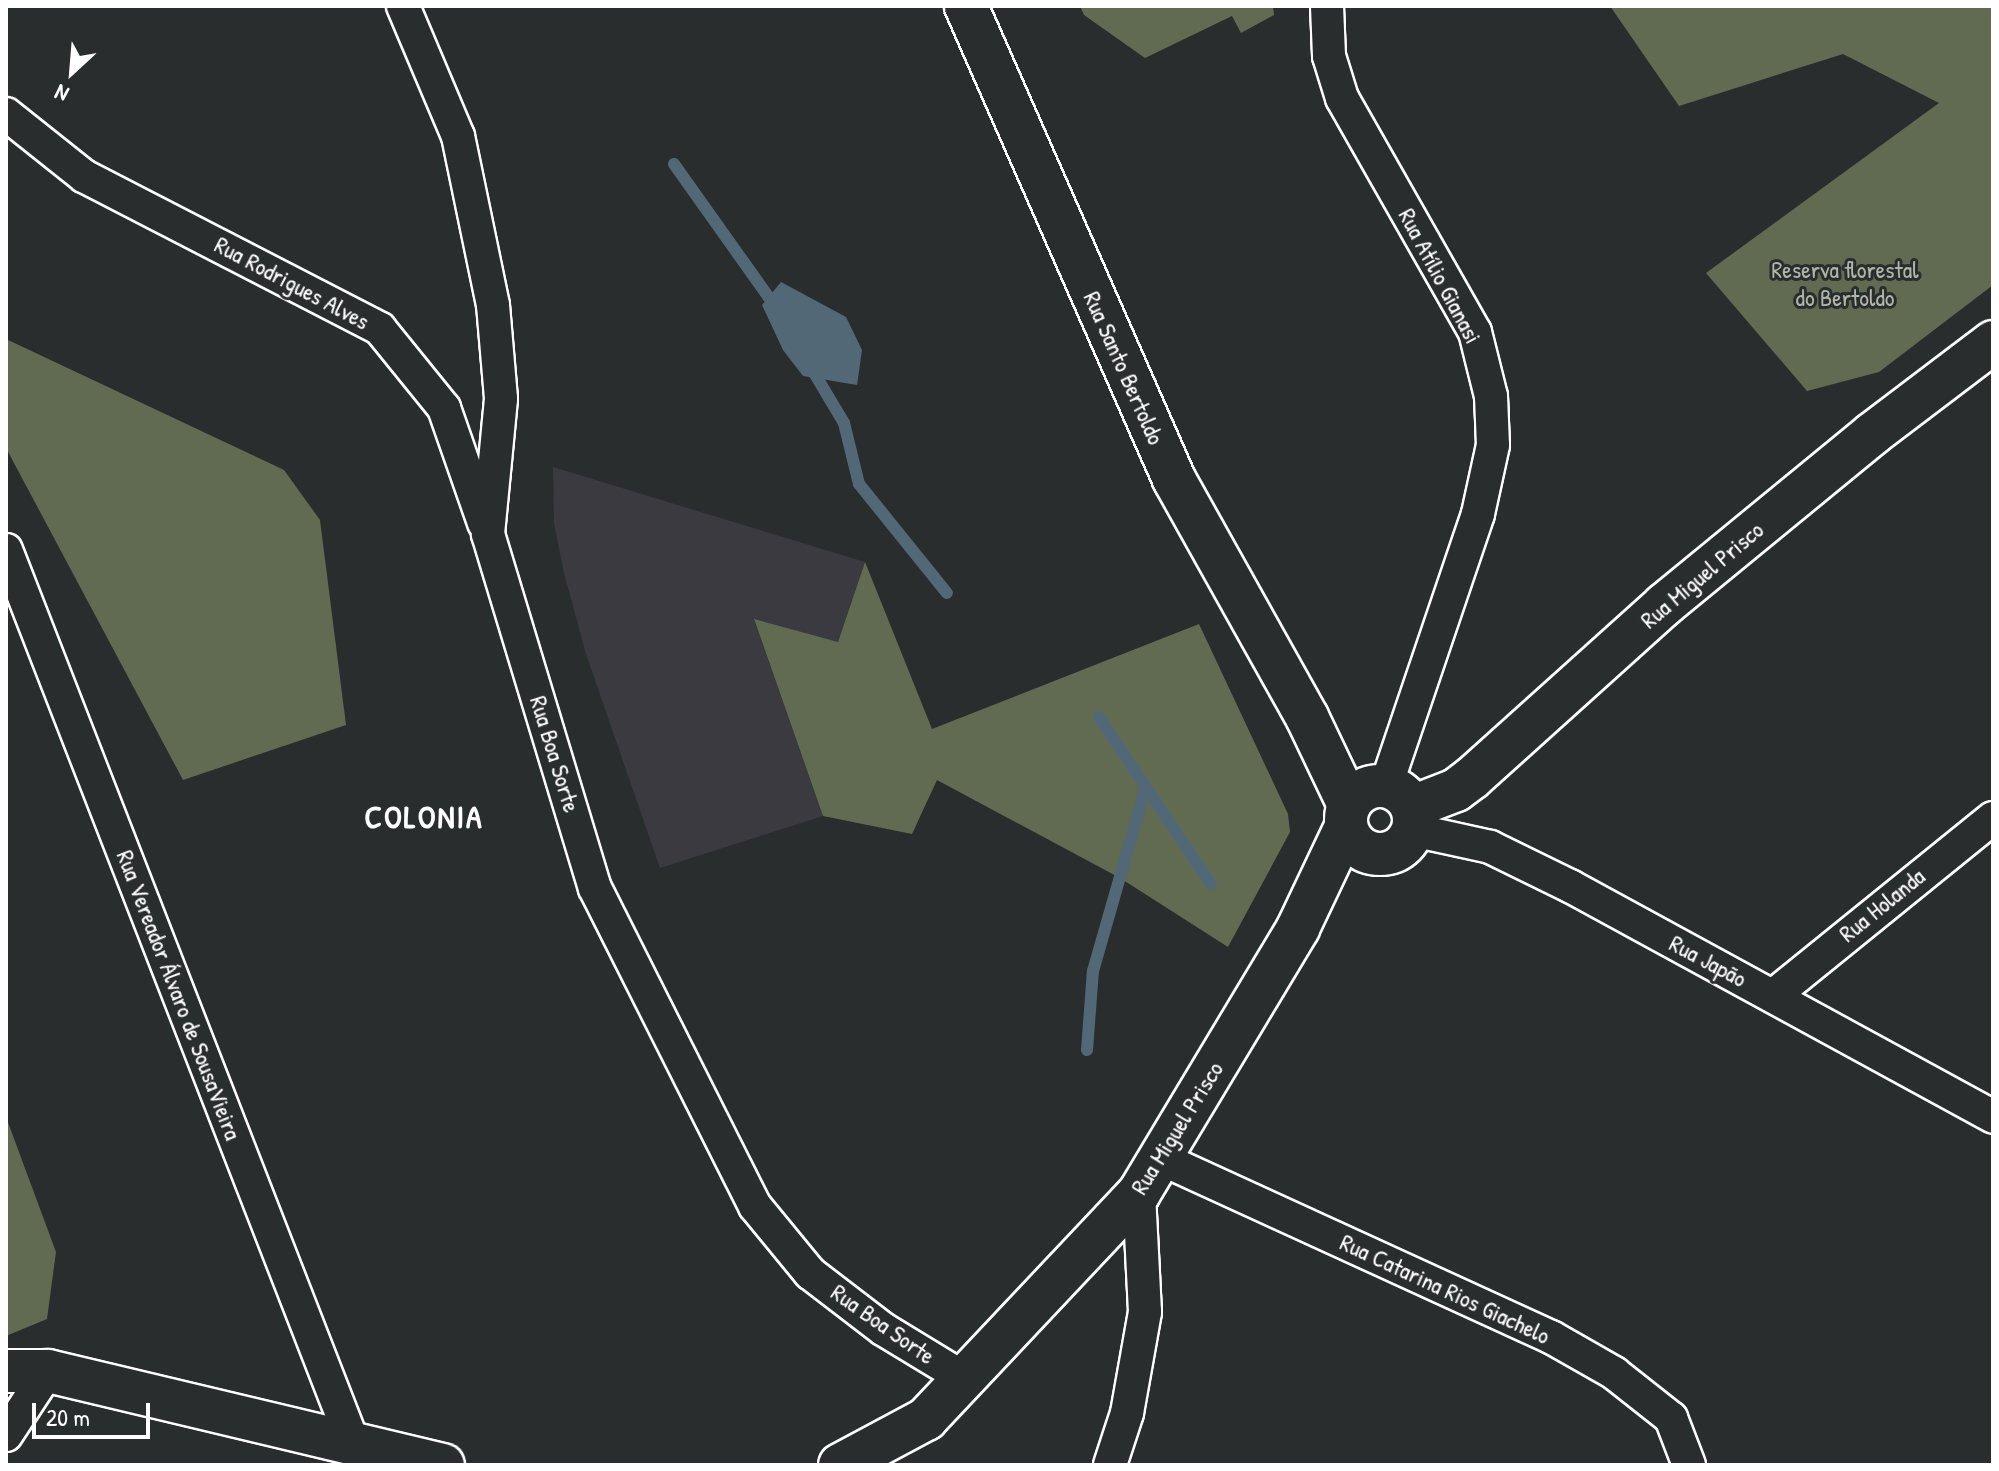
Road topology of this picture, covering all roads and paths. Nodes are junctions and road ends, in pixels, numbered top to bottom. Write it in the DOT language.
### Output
graph roads {
  1 [pos="403,6"];
  2 [pos="966,6"];
  3 [pos="1327,6"];
  4 [pos="6,114"];
  5 [pos="1993,342"];
  6 [pos="488,534"];
  7 [pos="6,550"];
  8 [pos="1380,807"];
  9 [pos="1993,818"];
  10 [pos="1379,854"];
  11 [pos="1298,928"];
  12 [pos="1773,996"];
  13 [pos="1993,1117"];
  14 [pos="1162,1159"];
  15 [pos="1139,1193"];
  16 [pos="6,1371"];
  17 [pos="48,1371"];
  18 [pos="967,1380"];
  19 [pos="6,1435"];
  20 [pos="352,1440"];
  21 [pos="443,1465"];
  22 [pos="840,1465"];
  23 [pos="1110,1465"];
  24 [pos="1689,1465"];
  1 -- 6 [label="street, Rua Boa Sorte"];
  2 -- 8 [label="street, Rua Santo Bertoldo"];
  3 -- 8 [label="street, Rua Atílio Gianasi"];
  4 -- 6 [label="street, Rua Rodrigues Alves"];
  5 -- 8 [label="street, Rua Miguel Prisco"];
  6 -- 18 [label="street, Rua Boa Sorte"];
  7 -- 20 [label="street, Rua Vereador Álvaro de SousaVieira"];
  8 -- 10 [label="street, Rua Santo Bertoldo"];
  8 -- 11 [label="street, Rua Miguel Prisco"];
  8 -- 12 [label="street, Rua Japão"];
  9 -- 12 [label="street, Rua Holanda"];
  10 -- 11 [label="street, Rua Miguel Prisco"];
  11 -- 14 [label="street, Rua Miguel Prisco"];
  12 -- 13 [label="street, Rua Japão"];
  14 -- 15 [label="street, Rua Miguel Prisco"];
  14 -- 24 [label="street, Rua Catarina Rios Giachelo"];
  15 -- 18 [label="street, Rua Miguel Prisco"];
  15 -- 23 [label="street"];
  16 -- 17 [label="street"];
  17 -- 19 [label="street"];
  17 -- 20 [label="street"];
  18 -- 22 [label="street, Rua Miguel Prisco"];
  20 -- 21 [label="street"];
}
